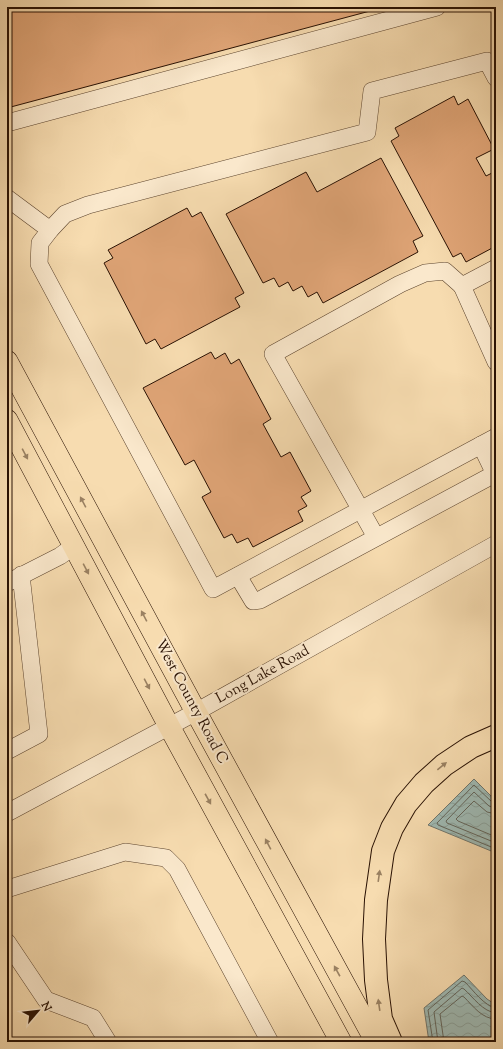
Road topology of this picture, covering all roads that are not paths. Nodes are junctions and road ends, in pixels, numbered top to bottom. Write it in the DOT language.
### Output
graph roads {
  1 [pos="437,7"];
  2 [pos="496,78"];
  3 [pos="7,123"];
  4 [pos="7,198"];
  5 [pos="50,230"];
  6 [pos="496,268"];
  7 [pos="462,286"];
  8 [pos="7,361"];
  9 [pos="496,362"];
  10 [pos="7,420"];
  11 [pos="496,437"];
  12 [pos="481,445"];
  13 [pos="360,510"];
  14 [pos="376,537"];
  15 [pos="496,544"];
  16 [pos="74,546"];
  17 [pos="238,576"];
  18 [pos="14,579"];
  19 [pos="196,712"];
  20 [pos="169,726"];
  21 [pos="496,736"];
  22 [pos="7,751"];
  23 [pos="7,813"];
  24 [pos="7,889"];
  25 [pos="7,942"];
  26 [pos="108,1042"];
  27 [pos="270,1042"];
  28 [pos="341,1042"];
  29 [pos="376,1042"];
  30 [pos="391,1042"];
  1 -- 3 [label="street"];
  2 -- 5 [label="street"];
  4 -- 5 [label="street"];
  5 -- 17 [label="street"];
  6 -- 7 [label="street"];
  7 -- 9 [label="street"];
  7 -- 13 [label="street"];
  19 -- 8 [label="main road, West County Road C, one-way"];
  10 -- 16 [label="main road, West County Road C, one-way"];
  11 -- 12 [label="street"];
  12 -- 13 [label="street"];
  12 -- 14 [label="street"];
  13 -- 14 [label="street"];
  13 -- 17 [label="street"];
  14 -- 17 [label="street"];
  15 -- 19 [label="street, Long Lake Road"];
  16 -- 18 [label="street"];
  16 -- 20 [label="main road, West County Road C, one-way"];
  18 -- 22 [label="street"];
  19 -- 20 [label="street, Long Lake Road"];
  29 -- 19 [label="main road, West County Road C, one-way"];
  20 -- 23 [label="street, Long Lake Road"];
  20 -- 28 [label="main road, West County Road C, one-way"];
  30 -- 21 [label="highway, one-way"];
  24 -- 27 [label="street"];
  25 -- 26 [label="street"];
}
